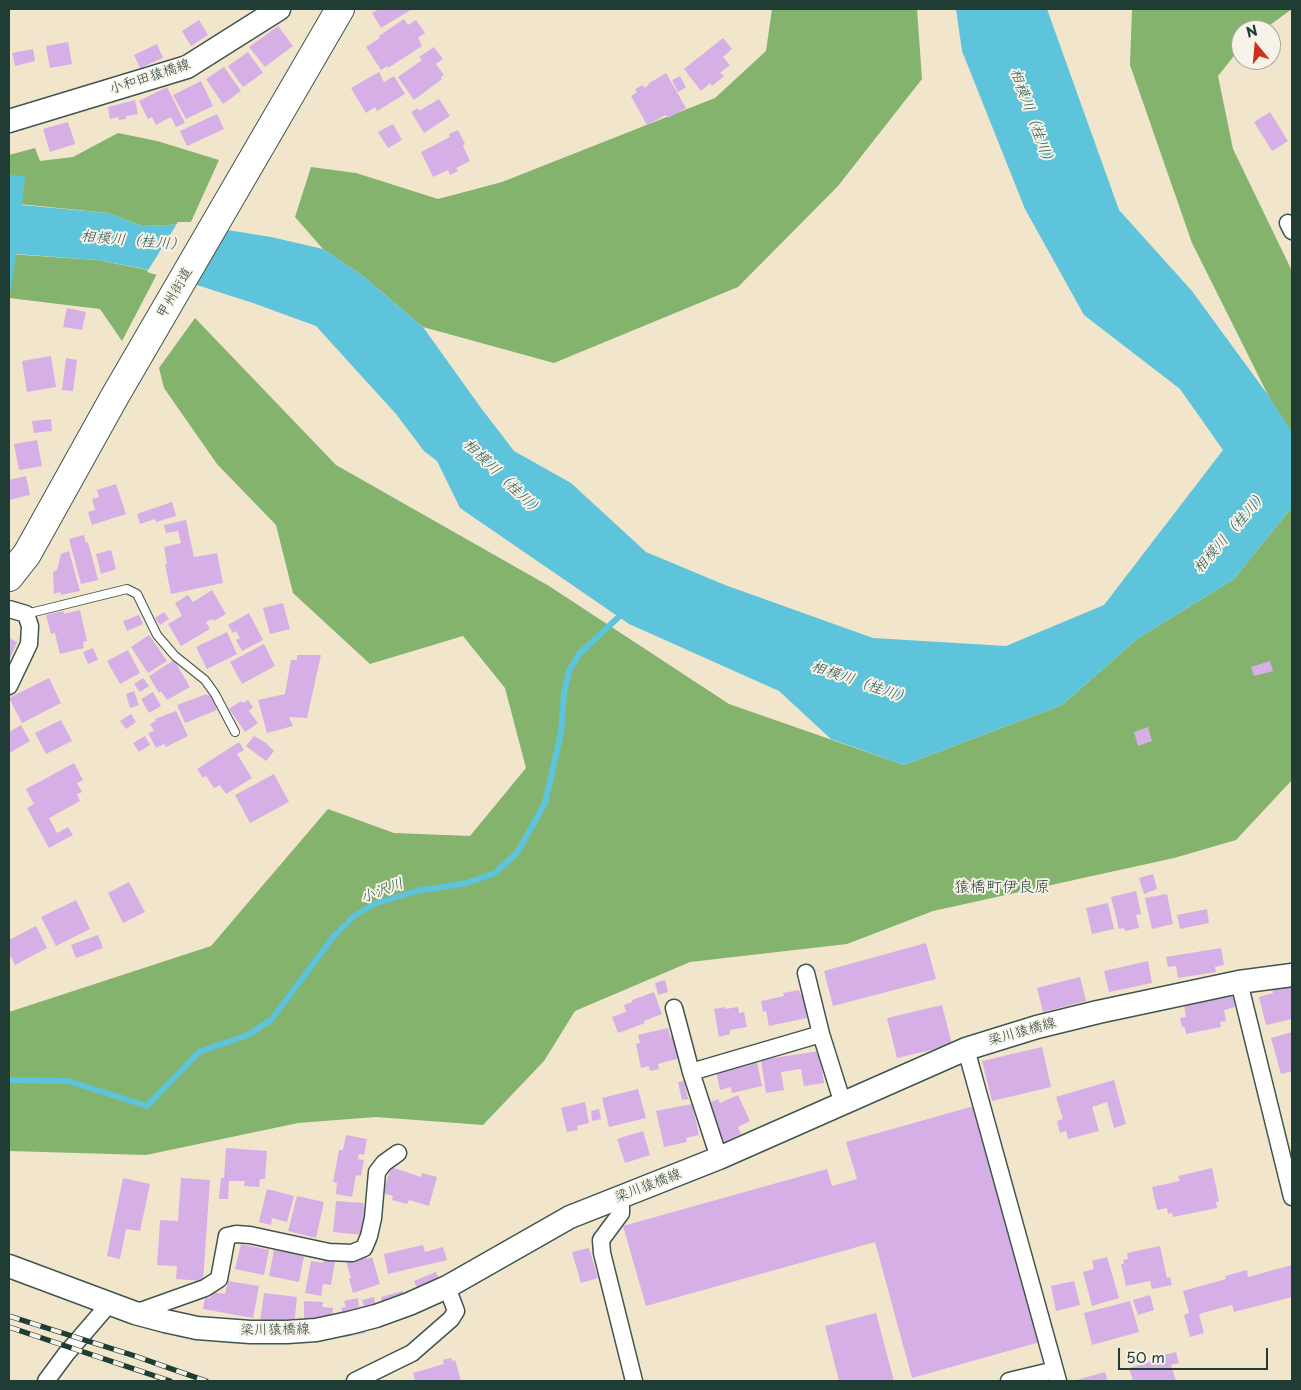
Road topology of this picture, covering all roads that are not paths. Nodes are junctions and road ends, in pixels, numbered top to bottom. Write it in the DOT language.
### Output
graph roads {
  1 [pos="279,9"];
  2 [pos="340,9"];
  3 [pos="9,120"];
  4 [pos="9,577"];
  5 [pos="9,609"];
  6 [pos="26,614"];
  7 [pos="9,686"];
  8 [pos="235,732"];
  9 [pos="806,972"];
  10 [pos="1292,975"];
  11 [pos="1238,982"];
  12 [pos="674,1008"];
  13 [pos="821,1034"];
  14 [pos="966,1049"];
  15 [pos="691,1072"];
  16 [pos="842,1104"];
  17 [pos="398,1153"];
  18 [pos="718,1158"];
  19 [pos="621,1196"];
  20 [pos="1292,1196"];
  21 [pos="9,1266"];
  22 [pos="447,1287"];
  23 [pos="110,1302"];
  24 [pos="135,1313"];
  25 [pos="1057,1375"];
  26 [pos="46,1381"];
  27 [pos="355,1381"];
  28 [pos="634,1381"];
  29 [pos="1009,1381"];
  1 -- 3 [label="main road, 小和田猿橋線"];
  2 -- 4 [label="highway, 甲州街道"];
  5 -- 6 [label="street"];
  6 -- 7 [label="street"];
  6 -- 8 [label="lane"];
  9 -- 13 [label="street"];
  10 -- 11 [label="main road, 梁川猿橋線"];
  11 -- 14 [label="main road, 梁川猿橋線"];
  11 -- 20 [label="street"];
  12 -- 15 [label="street"];
  13 -- 15 [label="street"];
  13 -- 16 [label="street"];
  14 -- 16 [label="main road, 梁川猿橋線"];
  14 -- 25 [label="street"];
  15 -- 18 [label="street"];
  16 -- 18 [label="main road, 梁川猿橋線"];
  17 -- 24 [label="street"];
  18 -- 19 [label="main road, 梁川猿橋線"];
  19 -- 22 [label="main road, 梁川猿橋線"];
  19 -- 28 [label="street"];
  21 -- 23 [label="main road, 梁川猿橋線"];
  22 -- 24 [label="main road, 梁川猿橋線"];
  22 -- 27 [label="street"];
  23 -- 24 [label="main road, 梁川猿橋線"];
  23 -- 26 [label="street"];
  25 -- 29 [label="street"];
}
